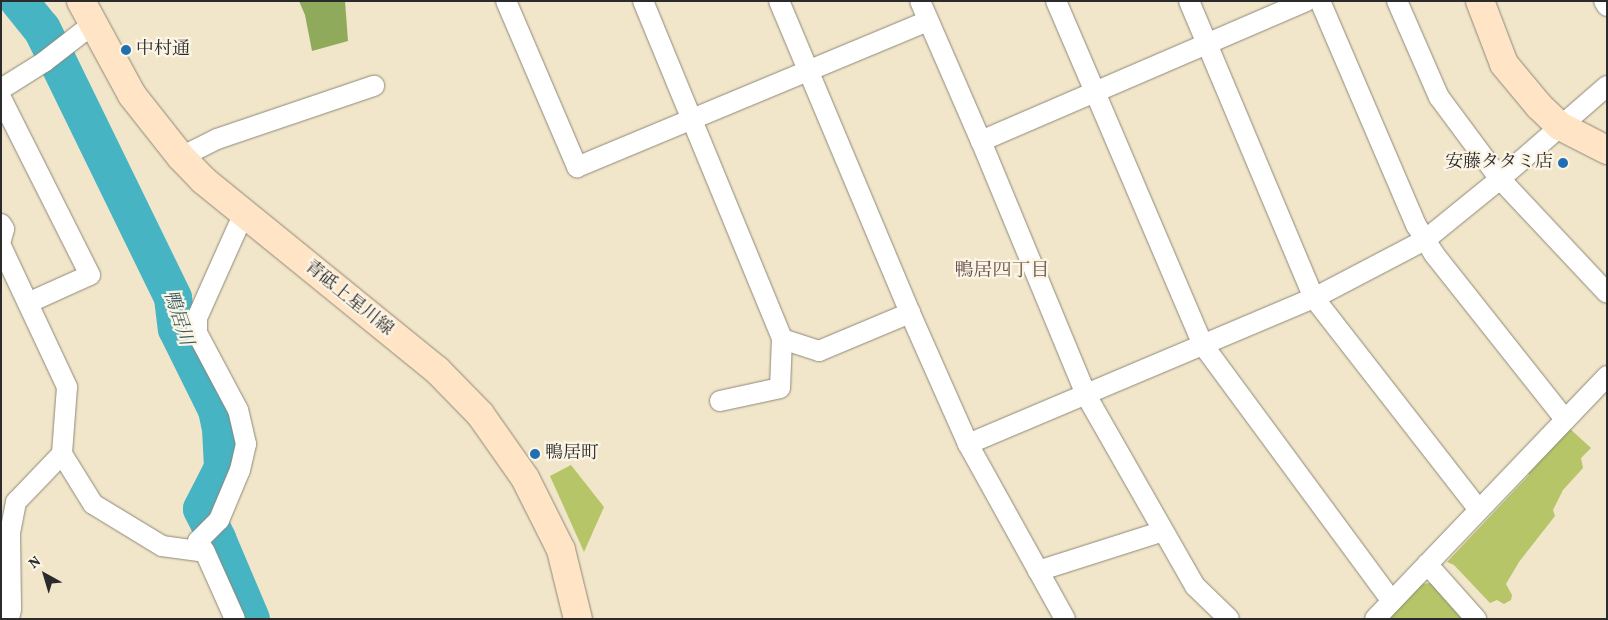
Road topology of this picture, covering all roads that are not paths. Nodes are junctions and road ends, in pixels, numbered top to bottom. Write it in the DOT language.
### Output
graph roads {
  1 [pos="506,1"];
  2 [pos="643,1"];
  3 [pos="779,1"];
  4 [pos="920,1"];
  5 [pos="1056,1"];
  6 [pos="1188,1"];
  7 [pos="1306,1"];
  8 [pos="1320,1"];
  9 [pos="1397,1"];
  10 [pos="1480,1"];
  11 [pos="1604,1"];
  12 [pos="1607,6"];
  13 [pos="87,13"];
  14 [pos="928,21"];
  15 [pos="1207,43"];
  16 [pos="808,70"];
  17 [pos="4,85"];
  18 [pos="374,86"];
  19 [pos="1607,86"];
  20 [pos="1095,92"];
  21 [pos="693,119"];
  22 [pos="1560,126"];
  23 [pos="981,141"];
  24 [pos="1607,150"];
  25 [pos="182,157"];
  26 [pos="1500,179"];
  27 [pos="243,215"];
  28 [pos="1,224"];
  29 [pos="1,240"];
  30 [pos="1425,240"];
  31 [pos="1,246"];
  32 [pos="1607,293"];
  33 [pos="1314,298"];
  34 [pos="28,303"];
  35 [pos="910,314"];
  36 [pos="782,339"];
  37 [pos="1203,345"];
  38 [pos="1607,376"];
  39 [pos="1086,395"];
  40 [pos="720,401"];
  41 [pos="1565,418"];
  42 [pos="968,444"];
  43 [pos="62,454"];
  44 [pos="1478,509"];
  45 [pos="1163,531"];
  46 [pos="204,544"];
  47 [pos="1426,564"];
  48 [pos="1038,571"];
  49 [pos="1392,601"];
  50 [pos="7,613"];
  51 [pos="235,619"];
  52 [pos="578,619"];
  53 [pos="1065,619"];
  54 [pos="1229,619"];
  55 [pos="1374,619"];
  56 [pos="1476,619"];
  1 -- 21 [label="street"];
  2 -- 21 [label="street"];
  3 -- 16 [label="street"];
  4 -- 14 [label="street"];
  5 -- 20 [label="street"];
  6 -- 15 [label="street"];
  7 -- 15 [label="street"];
  8 -- 30 [label="street"];
  9 -- 26 [label="street"];
  10 -- 22 [label="main road"];
  11 -- 12 [label="street"];
  13 -- 17 [label="street"];
  13 -- 25 [label="main road, 青砥上星川線"];
  14 -- 16 [label="street"];
  14 -- 23 [label="street"];
  15 -- 20 [label="street"];
  15 -- 33 [label="street"];
  16 -- 21 [label="street"];
  16 -- 35 [label="street"];
  17 -- 34 [label="street"];
  18 -- 25 [label="street"];
  19 -- 22 [label="street"];
  20 -- 23 [label="street"];
  20 -- 37 [label="street"];
  21 -- 36 [label="street"];
  22 -- 24 [label="main road"];
  22 -- 26 [label="street"];
  23 -- 39 [label="street"];
  25 -- 27 [label="main road, 青砥上星川線"];
  26 -- 30 [label="street"];
  26 -- 32 [label="street"];
  27 -- 46 [label="street"];
  27 -- 52 [label="main road, 青砥上星川線"];
  28 -- 29 [label="street"];
  30 -- 33 [label="street"];
  30 -- 41 [label="street"];
  31 -- 34 [label="street"];
  33 -- 37 [label="street"];
  33 -- 44 [label="street"];
  34 -- 43 [label="street"];
  35 -- 36 [label="street"];
  35 -- 42 [label="street"];
  36 -- 40 [label="street"];
  37 -- 39 [label="street"];
  37 -- 49 [label="street"];
  38 -- 41 [label="street"];
  39 -- 42 [label="street"];
  39 -- 45 [label="street"];
  41 -- 44 [label="street"];
  42 -- 48 [label="street"];
  43 -- 46 [label="street"];
  43 -- 50 [label="street"];
  44 -- 47 [label="street"];
  45 -- 48 [label="street"];
  45 -- 54 [label="street"];
  46 -- 51 [label="street"];
  47 -- 49 [label="street"];
  47 -- 56 [label="street"];
  48 -- 53 [label="street"];
  49 -- 55 [label="street"];
}
